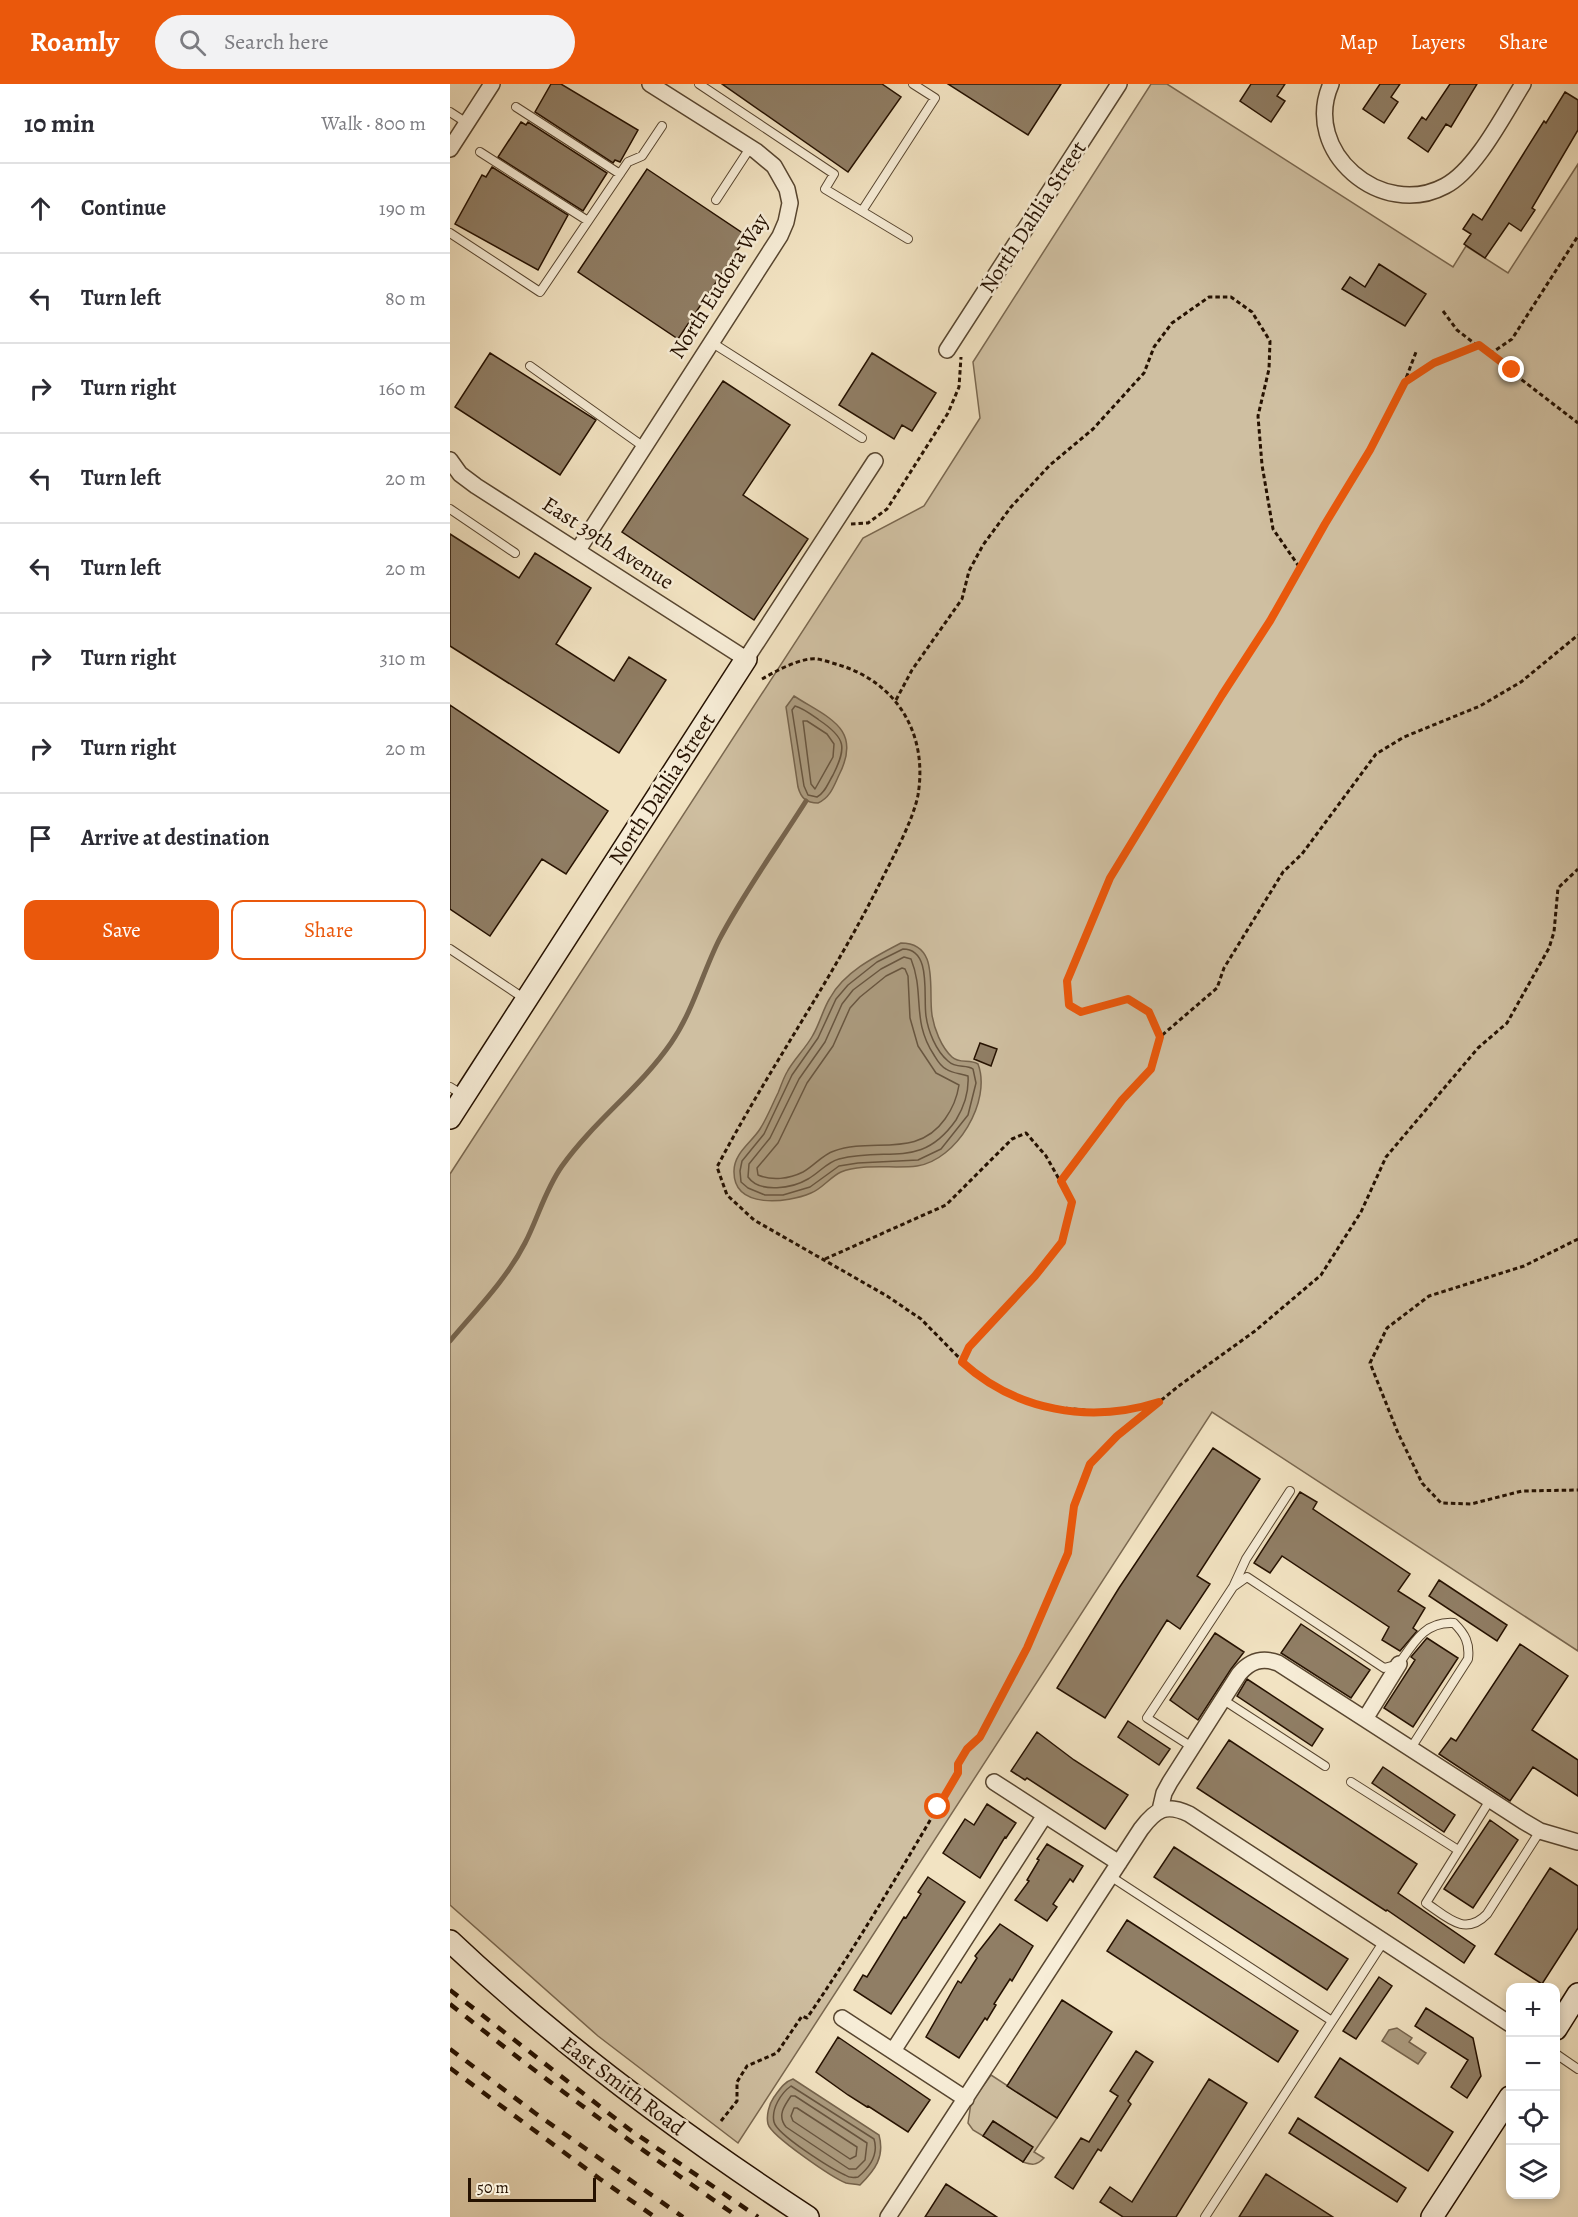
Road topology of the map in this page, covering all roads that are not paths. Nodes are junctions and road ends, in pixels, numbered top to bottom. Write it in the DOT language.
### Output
graph roads {
  1 [pos="492,84"];
  2 [pos="650,84"];
  3 [pos="699,84"];
  4 [pos="914,84"];
  5 [pos="1119,84"];
  6 [pos="1331,84"];
  7 [pos="1523,84"];
  8 [pos="710,87"];
  9 [pos="516,107"];
  10 [pos="450,112"];
  11 [pos="467,123"];
  12 [pos="662,126"];
  13 [pos="750,148"];
  14 [pos="450,149"];
  15 [pos="480,152"];
  16 [pos="620,174"];
  17 [pos="716,200"];
  18 [pos="862,211"];
  19 [pos="588,221"];
  20 [pos="450,232"];
  21 [pos="908,239"];
  22 [pos="711,342"];
  23 [pos="954,353"];
  24 [pos="530,366"];
  25 [pos="862,438"];
  26 [pos="644,447"];
  27 [pos="450,460"];
  28 [pos="875,461"];
  29 [pos="450,509"];
  30 [pos="578,550"];
  31 [pos="515,553"];
  32 [pos="746,658"];
  33 [pos="450,949"];
  34 [pos="526,1000"];
  35 [pos="457,1092"];
  36 [pos="450,1118"];
  37 [pos="1290,1491"];
  38 [pos="1233,1587"];
  39 [pos="1399,1664"];
  40 [pos="1222,1700"];
  41 [pos="1365,1719"];
  42 [pos="1192,1747"];
  43 [pos="1411,1748"];
  44 [pos="1325,1766"];
  45 [pos="994,1782"];
  46 [pos="1351,1782"];
  47 [pos="1490,1800"];
  48 [pos="1160,1810"];
  49 [pos="1045,1815"];
  50 [pos="1540,1831"];
  51 [pos="1578,1842"];
  52 [pos="1458,1850"];
  53 [pos="1114,1869"];
  54 [pos="450,1941"];
  55 [pos="1384,1941"];
  56 [pos="1578,1994"];
  57 [pos="842,2018"];
  58 [pos="1332,2021"];
  59 [pos="1506,2021"];
  60 [pos="1560,2023"];
  61 [pos="893,2051"];
  62 [pos="1560,2057"];
  63 [pos="1578,2069"];
  64 [pos="966,2099"];
  65 [pos="1506,2103"];
  66 [pos="808,2217"];
  67 [pos="888,2217"];
  68 [pos="1206,2217"];
  69 [pos="1432,2217"];
  1 -- 11 [label="street"];
  2 -- 13 [label="street, North Eudora Way"];
  3 -- 8 [label="lane"];
  4 -- 18 [label="lane"];
  5 -- 23 [label="street, North Dahlia Street"];
  6 -- 7 [label="street"];
  8 -- 18 [label="lane"];
  9 -- 16 [label="lane"];
  10 -- 11 [label="lane"];
  11 -- 14 [label="street"];
  12 -- 16 [label="lane"];
  13 -- 17 [label="lane"];
  13 -- 22 [label="street, North Eudora Way"];
  15 -- 19 [label="lane"];
  16 -- 19 [label="lane"];
  18 -- 21 [label="lane"];
  19 -- 20 [label="lane"];
  22 -- 25 [label="lane"];
  22 -- 26 [label="street, North Eudora Way"];
  24 -- 26 [label="lane"];
  26 -- 30 [label="street, North Eudora Way"];
  27 -- 30 [label="street, East 39th Avenue"];
  28 -- 32 [label="street, North Dahlia Street"];
  29 -- 31 [label="lane"];
  30 -- 32 [label="street, East 39th Avenue"];
  32 -- 34 [label="street, North Dahlia Street"];
  33 -- 34 [label="lane"];
  34 -- 35 [label="street, North Dahlia Street"];
  35 -- 36 [label="street, North Dahlia Street"];
  37 -- 38 [label="lane"];
  38 -- 39 [label="lane"];
  38 -- 42 [label="lane"];
  39 -- 41 [label="street"];
  39 -- 43 [label="lane"];
  40 -- 41 [label="street"];
  40 -- 42 [label="street"];
  40 -- 44 [label="lane"];
  41 -- 43 [label="street"];
  42 -- 48 [label="street"];
  43 -- 47 [label="street"];
  45 -- 49 [label="street"];
  46 -- 52 [label="lane"];
  47 -- 50 [label="street"];
  47 -- 52 [label="lane"];
  48 -- 53 [label="street"];
  48 -- 55 [label="street"];
  49 -- 53 [label="street"];
  49 -- 61 [label="street"];
  50 -- 51 [label="street"];
  50 -- 52 [label="lane"];
  53 -- 58 [label="lane"];
  53 -- 64 [label="street"];
  54 -- 66 [label="street, East Smith Road"];
  55 -- 58 [label="lane"];
  55 -- 59 [label="street"];
  56 -- 60 [label="street"];
  57 -- 61 [label="street"];
  58 -- 68 [label="lane"];
  61 -- 64 [label="street"];
  62 -- 63 [label="lane"];
  64 -- 67 [label="street"];
  65 -- 69 [label="street"];
}
